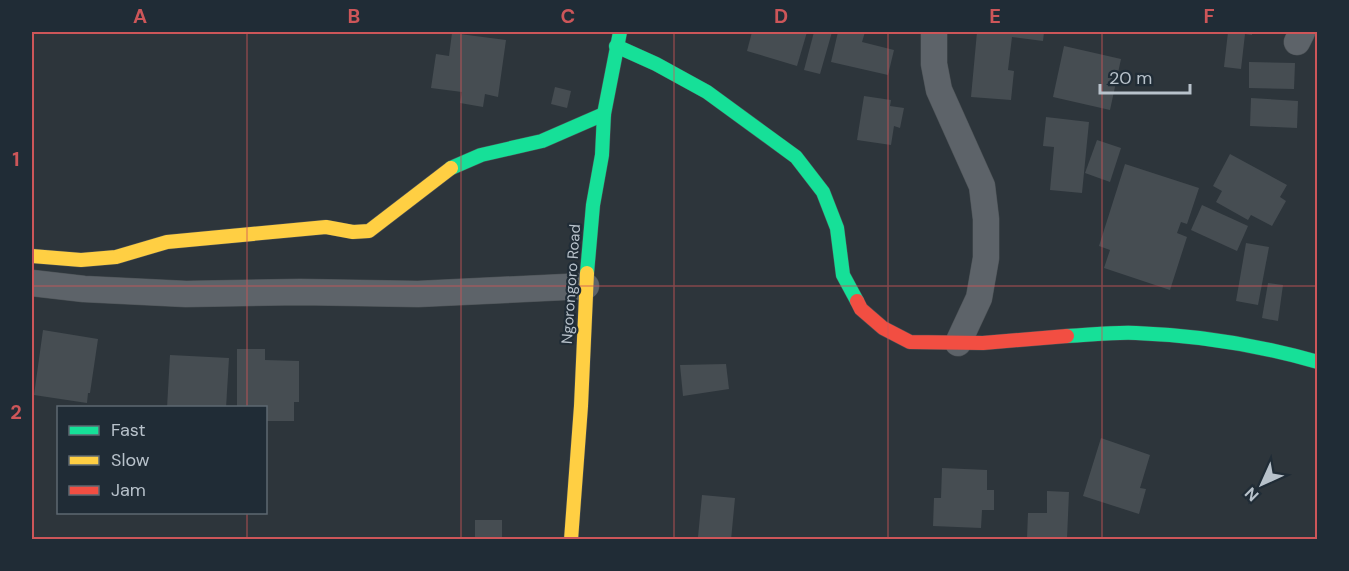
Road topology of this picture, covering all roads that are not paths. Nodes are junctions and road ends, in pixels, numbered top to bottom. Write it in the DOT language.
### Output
graph roads {
  1 [pos="620,32"];
  2 [pos="934,32"];
  3 [pos="616,46"];
  4 [pos="604,114"];
  5 [pos="32,256"];
  6 [pos="32,283"];
  7 [pos="586,286"];
  8 [pos="958,343"];
  9 [pos="1317,362"];
  10 [pos="571,540"];
  1 -- 3 [label="street, Ngorongoro Road"];
  2 -- 8 [label="street"];
  3 -- 4 [label="street, Ngorongoro Road"];
  3 -- 8 [label="street"];
  4 -- 5 [label="street"];
  4 -- 7 [label="street, Ngorongoro Road"];
  6 -- 7 [label="street"];
  7 -- 10 [label="street, Ngorongoro Road"];
  8 -- 9 [label="street"];
}
